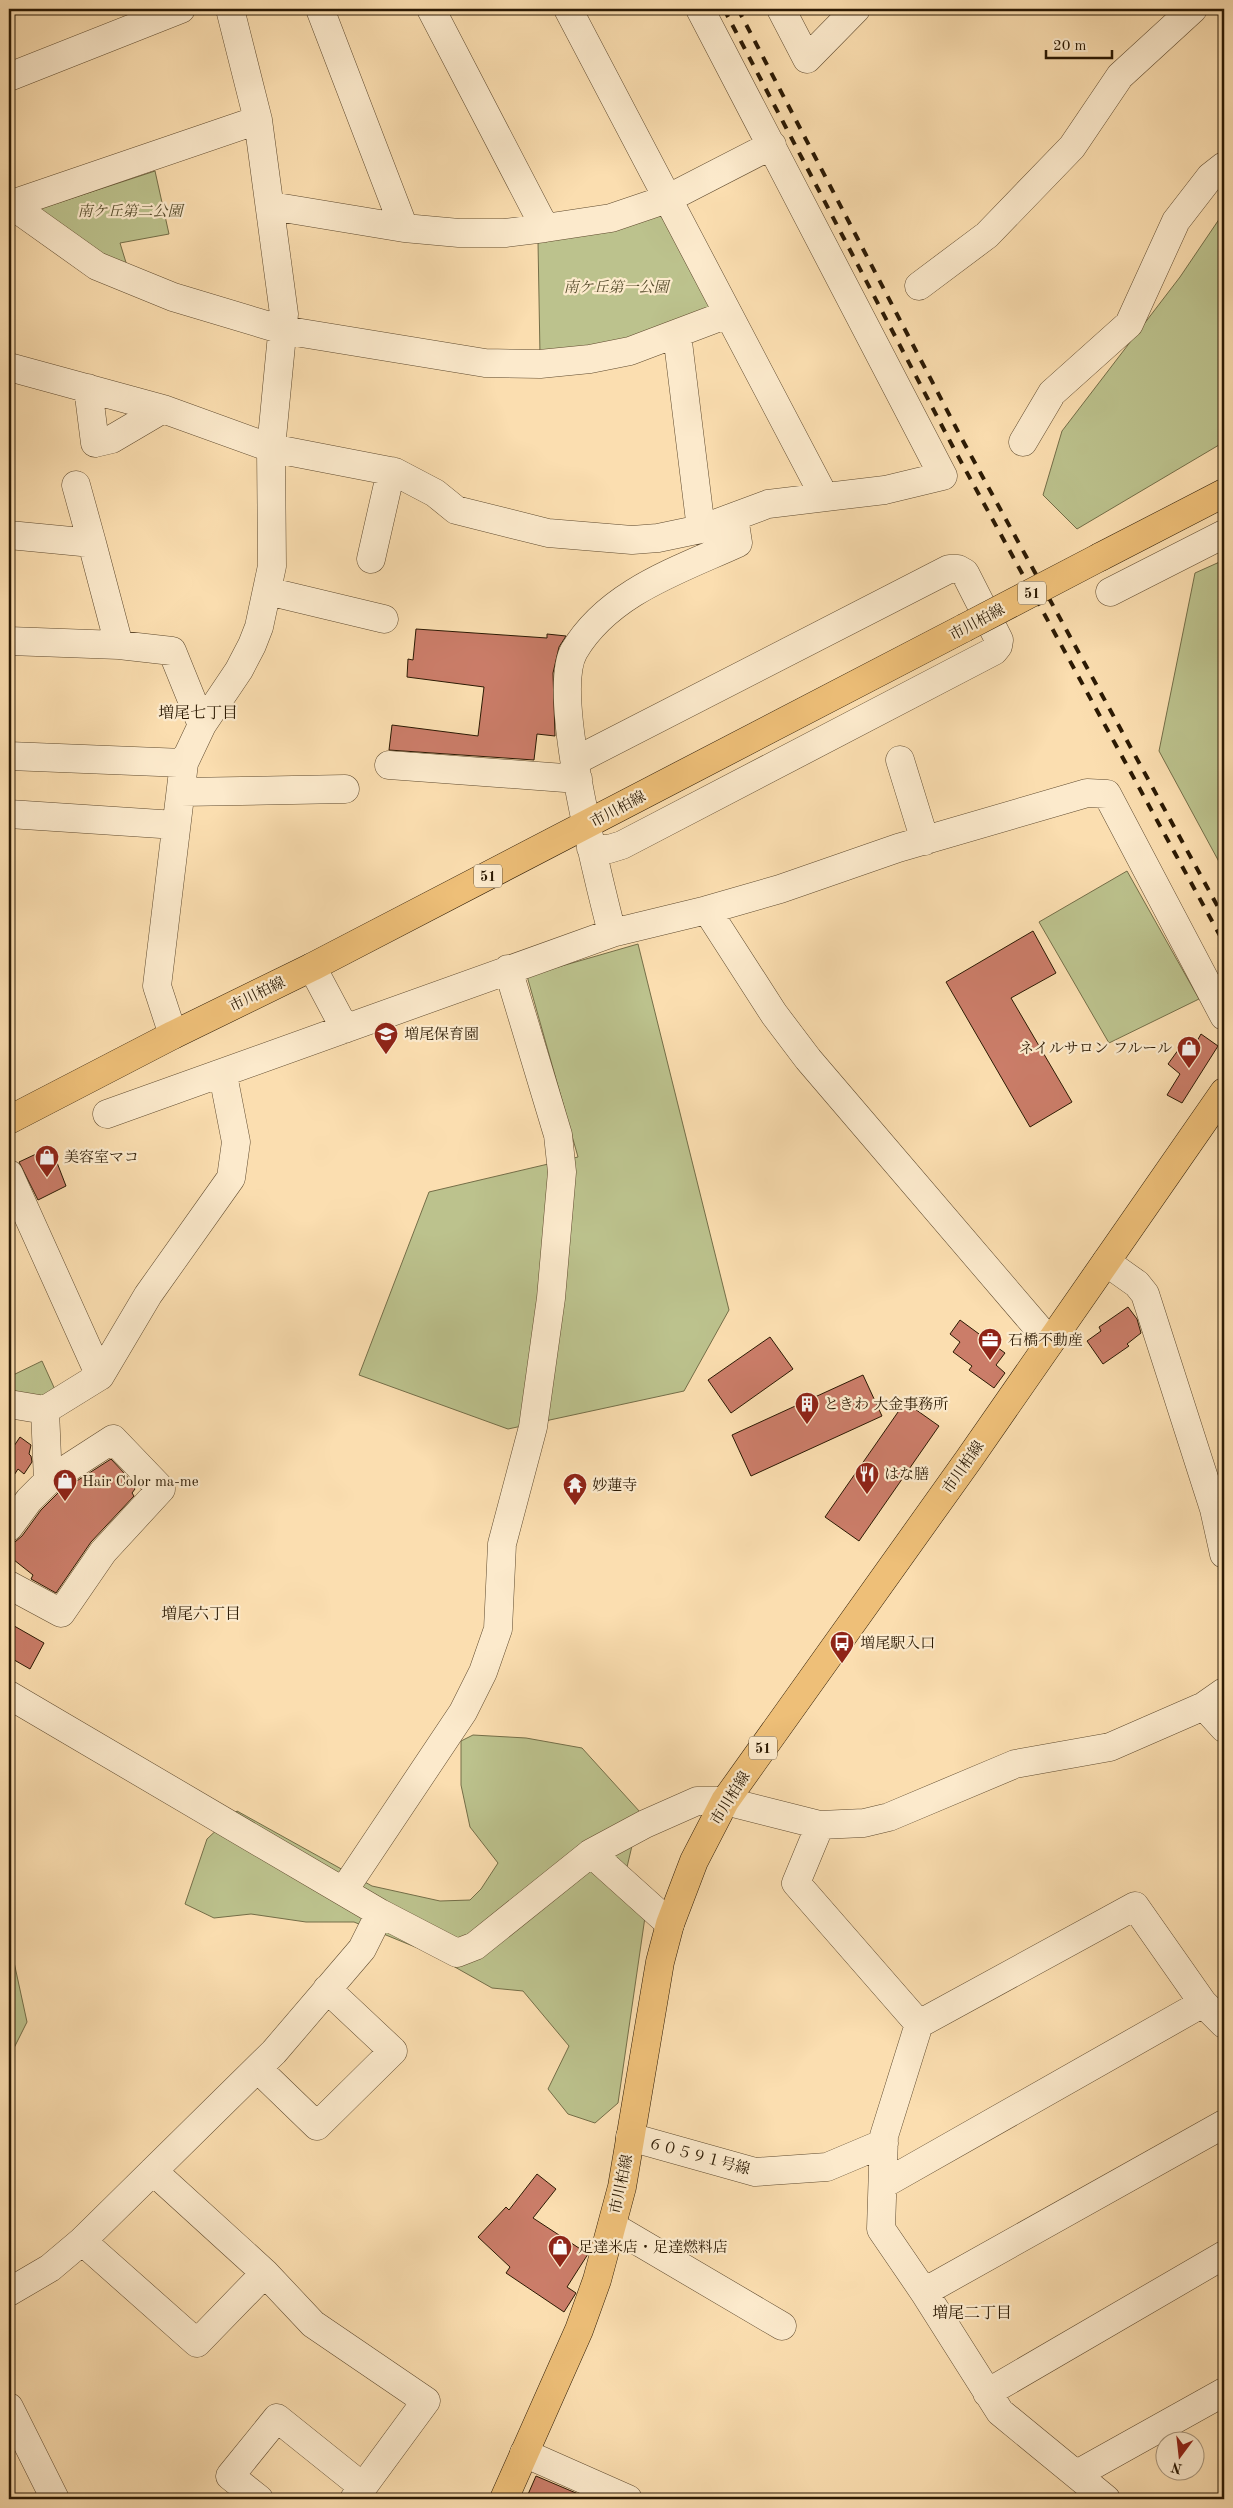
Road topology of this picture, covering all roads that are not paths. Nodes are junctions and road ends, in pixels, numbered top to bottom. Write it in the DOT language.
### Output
graph roads {
  1 [pos="181,9"];
  2 [pos="230,9"];
  3 [pos="320,9"];
  4 [pos="431,9"];
  5 [pos="568,9"];
  6 [pos="700,9"];
  7 [pos="780,9"];
  8 [pos="856,9"];
  9 [pos="1193,9"];
  10 [pos="9,76"];
  11 [pos="258,120"];
  12 [pos="772,145"];
  13 [pos="1224,166"];
  14 [pos="668,199"];
  15 [pos="9,204"];
  16 [pos="271,206"];
  17 [pos="404,228"];
  18 [pos="545,228"];
  19 [pos="919,286"];
  20 [pos="728,314"];
  21 [pos="283,330"];
  22 [pos="677,334"];
  23 [pos="9,367"];
  24 [pos="88,388"];
  25 [pos="163,409"];
  26 [pos="1023,442"];
  27 [pos="271,448"];
  28 [pos="391,471"];
  29 [pos="76,485"];
  30 [pos="1224,493"];
  31 [pos="824,496"];
  32 [pos="734,517"];
  33 [pos="702,529"];
  34 [pos="1224,534"];
  35 [pos="9,535"];
  36 [pos="92,543"];
  37 [pos="370,559"];
  38 [pos="267,591"];
  39 [pos="1110,592"];
  40 [pos="384,619"];
  41 [pos="9,641"];
  42 [pos="119,645"];
  43 [pos="202,725"];
  44 [pos="9,756"];
  45 [pos="900,760"];
  46 [pos="184,764"];
  47 [pos="389,765"];
  48 [pos="577,770"];
  49 [pos="345,790"];
  50 [pos="180,792"];
  51 [pos="9,814"];
  52 [pos="176,825"];
  53 [pos="589,837"];
  54 [pos="925,840"];
  55 [pos="707,910"];
  56 [pos="612,933"];
  57 [pos="312,967"];
  58 [pos="508,969"];
  59 [pos="1224,1016"];
  60 [pos="346,1029"];
  61 [pos="173,1035"];
  62 [pos="223,1074"];
  63 [pos="1224,1092"];
  64 [pos="106,1114"];
  65 [pos="9,1120"];
  66 [pos="9,1174"];
  67 [pos="1106,1262"];
  68 [pos="1050,1342"];
  69 [pos="100,1376"];
  70 [pos="9,1404"];
  71 [pos="45,1410"];
  72 [pos="48,1481"];
  73 [pos="9,1527"];
  74 [pos="1224,1554"];
  75 [pos="9,1585"];
  76 [pos="9,1695"];
  77 [pos="1214,1700"];
  78 [pos="1224,1728"];
  79 [pos="726,1801"];
  80 [pos="820,1824"];
  81 [pos="591,1853"];
  82 [pos="344,1890"];
  83 [pos="380,1913"];
  84 [pos="670,1924"];
  85 [pos="327,1989"];
  86 [pos="1203,2003"];
  87 [pos="919,2024"];
  88 [pos="1224,2024"];
  89 [pos="258,2069"];
  90 [pos="1224,2124"];
  91 [pos="630,2137"];
  92 [pos="884,2143"];
  93 [pos="153,2171"];
  94 [pos="884,2184"];
  95 [pos="612,2226"];
  96 [pos="82,2241"];
  97 [pos="1224,2254"];
  98 [pos="265,2273"];
  99 [pos="9,2292"];
  100 [pos="924,2292"];
  101 [pos="782,2326"];
  102 [pos="1224,2392"];
  103 [pos="986,2393"];
  104 [pos="9,2408"];
  105 [pos="524,2453"];
  106 [pos="1077,2474"];
  107 [pos="358,2493"];
  108 [pos="55,2499"];
  109 [pos="259,2499"];
  110 [pos="504,2499"];
  111 [pos="625,2499"];
  112 [pos="1106,2499"];
  1 -- 10 [label="street"];
  2 -- 11 [label="street"];
  3 -- 17 [label="street"];
  4 -- 18 [label="street"];
  5 -- 14 [label="street"];
  6 -- 12 [label="street"];
  7 -- 8 [label="street"];
  9 -- 19 [label="street"];
  11 -- 15 [label="street"];
  11 -- 16 [label="street"];
  12 -- 14 [label="street"];
  12 -- 31 [label="street"];
  13 -- 26 [label="street"];
  14 -- 18 [label="street"];
  14 -- 20 [label="street"];
  15 -- 21 [label="street"];
  16 -- 17 [label="street"];
  16 -- 21 [label="street"];
  17 -- 18 [label="street"];
  20 -- 22 [label="street"];
  20 -- 31 [label="street"];
  21 -- 22 [label="street"];
  21 -- 27 [label="street"];
  22 -- 33 [label="street"];
  23 -- 24 [label="street"];
  24 -- 25 [label="street"];
  24 -- 25 [label="street"];
  25 -- 27 [label="street"];
  27 -- 28 [label="street"];
  27 -- 38 [label="street"];
  28 -- 33 [label="street"];
  28 -- 37 [label="street"];
  29 -- 36 [label="street"];
  30 -- 53 [label="main road, 市川柏線 / 51, bridge"];
  31 -- 32 [label="street"];
  32 -- 33 [label="street"];
  32 -- 48 [label="street"];
  34 -- 39 [label="street"];
  35 -- 36 [label="street"];
  36 -- 42 [label="street"];
  38 -- 40 [label="street"];
  38 -- 43 [label="street"];
  41 -- 42 [label="street"];
  42 -- 43 [label="street"];
  43 -- 46 [label="street"];
  44 -- 46 [label="street"];
  45 -- 54 [label="street"];
  46 -- 50 [label="street"];
  47 -- 48 [label="street"];
  48 -- 53 [label="street"];
  48 -- 53 [label="street"];
  49 -- 50 [label="street"];
  50 -- 52 [label="street"];
  51 -- 52 [label="street"];
  52 -- 61 [label="street"];
  53 -- 56 [label="street"];
  53 -- 57 [label="main road, 市川柏線 / 51"];
  54 -- 55 [label="street"];
  54 -- 59 [label="street"];
  55 -- 56 [label="street"];
  55 -- 68 [label="street"];
  56 -- 58 [label="street"];
  57 -- 60 [label="street"];
  57 -- 61 [label="main road, 市川柏線 / 51"];
  58 -- 60 [label="street"];
  58 -- 82 [label="street"];
  60 -- 62 [label="street"];
  61 -- 65 [label="main road, 市川柏線 / 51"];
  62 -- 64 [label="street"];
  62 -- 69 [label="street"];
  63 -- 67 [label="main road, 市川柏線 / 51"];
  66 -- 69 [label="street"];
  67 -- 68 [label="main road, 市川柏線 / 51"];
  67 -- 74 [label="street"];
  68 -- 79 [label="main road, 市川柏線 / 51"];
  69 -- 71 [label="street"];
  70 -- 71 [label="street"];
  71 -- 72 [label="street"];
  72 -- 73 [label="street"];
  72 -- 75 [label="street"];
  76 -- 82 [label="street"];
  77 -- 78 [label="street"];
  77 -- 80 [label="street"];
  79 -- 80 [label="street"];
  79 -- 81 [label="street"];
  79 -- 84 [label="main road, 市川柏線 / 51"];
  80 -- 87 [label="street"];
  81 -- 83 [label="street"];
  81 -- 84 [label="street"];
  82 -- 83 [label="street"];
  83 -- 85 [label="street"];
  84 -- 91 [label="main road, 市川柏線 / 51"];
  85 -- 89 [label="street"];
  85 -- 89 [label="street"];
  86 -- 87 [label="street"];
  86 -- 88 [label="street"];
  86 -- 94 [label="street"];
  87 -- 92 [label="street"];
  89 -- 93 [label="street"];
  90 -- 100 [label="street"];
  91 -- 92 [label="street, ６０５９１号線"];
  91 -- 95 [label="main road, 市川柏線 / 51"];
  92 -- 94 [label="street"];
  93 -- 96 [label="street"];
  93 -- 98 [label="street"];
  94 -- 100 [label="street"];
  95 -- 101 [label="street"];
  95 -- 105 [label="main road, 市川柏線 / 51"];
  96 -- 98 [label="street"];
  96 -- 99 [label="street"];
  97 -- 103 [label="street"];
  98 -- 107 [label="street"];
  100 -- 103 [label="street"];
  102 -- 106 [label="street"];
  103 -- 106 [label="street"];
  104 -- 108 [label="street"];
  105 -- 110 [label="main road, 市川柏線 / 51"];
  105 -- 111 [label="street"];
  106 -- 112 [label="street"];
  107 -- 109 [label="street"];
}
